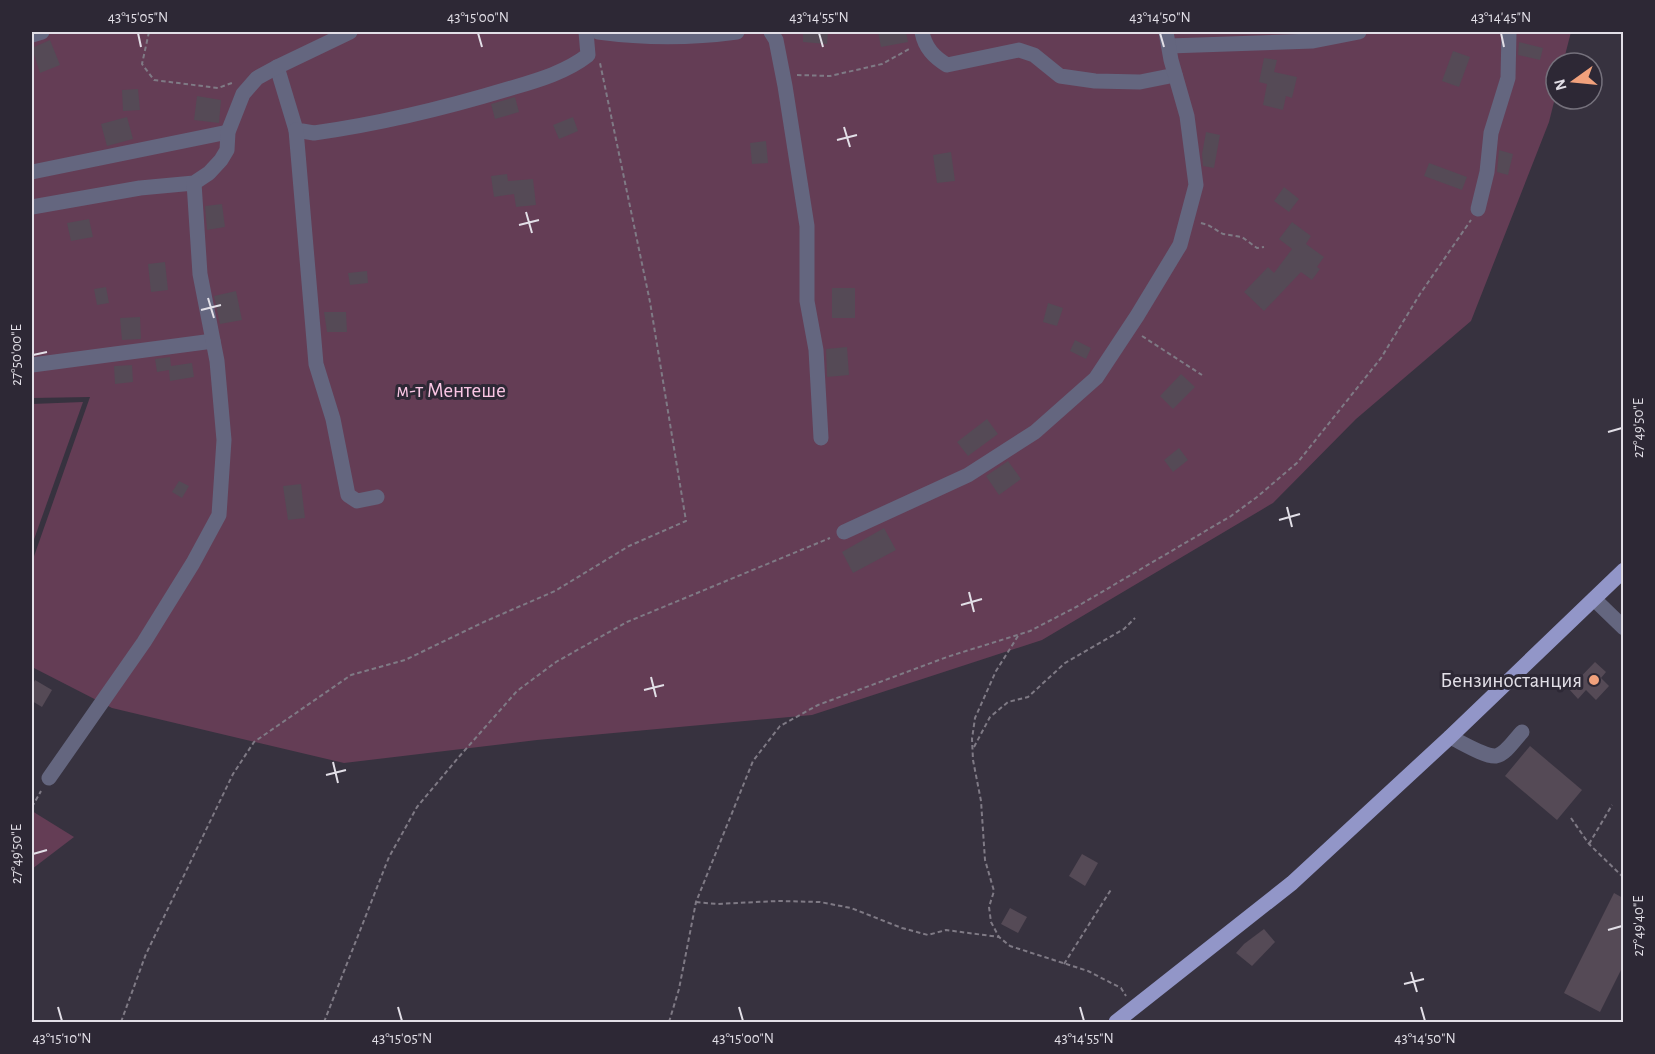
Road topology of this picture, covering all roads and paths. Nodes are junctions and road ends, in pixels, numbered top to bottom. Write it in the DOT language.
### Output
graph roads {
  1 [pos="42,32"];
  2 [pos="149,32"];
  3 [pos="350,32"];
  4 [pos="586,32"];
  5 [pos="598,32"];
  6 [pos="737,32"];
  7 [pos="771,32"];
  8 [pos="1359,32"];
  9 [pos="1509,32"];
  10 [pos="32,35"];
  11 [pos="922,35"];
  12 [pos="1167,39"];
  13 [pos="588,55"];
  14 [pos="277,67"];
  15 [pos="1175,75"];
  16 [pos="240,81"];
  17 [pos="785,86"];
  18 [pos="296,130"];
  19 [pos="228,132"];
  20 [pos="32,172"];
  21 [pos="194,183"];
  22 [pos="32,207"];
  23 [pos="1478,208"];
  24 [pos="1186,219"];
  25 [pos="1264,247"];
  26 [pos="1129,328"];
  27 [pos="213,341"];
  28 [pos="32,365"];
  29 [pos="1202,375"];
  30 [pos="821,438"];
  31 [pos="377,497"];
  32 [pos="844,532"];
  33 [pos="1623,570"];
  34 [pos="1594,599"];
  35 [pos="1135,618"];
  36 [pos="1623,628"];
  37 [pos="1018,634"];
  38 [pos="1522,732"];
  39 [pos="1450,737"];
  40 [pos="973,750"];
  41 [pos="48,778"];
  42 [pos="1612,805"];
  43 [pos="32,807"];
  44 [pos="1571,818"];
  45 [pos="1589,844"];
  46 [pos="1623,878"];
  47 [pos="1112,888"];
  48 [pos="696,902"];
  49 [pos="999,937"];
  50 [pos="1064,964"];
  51 [pos="1134,1008"];
  52 [pos="32,1021"];
  53 [pos="37,1023"];
  54 [pos="121,1023"];
  55 [pos="324,1023"];
  56 [pos="669,1023"];
  57 [pos="1116,1023"];
  1 -- 10 [label="street"];
  2 -- 16 [label="path"];
  3 -- 14 [label="street"];
  4 -- 13 [label="street"];
  5 -- 6 [label="street"];
  7 -- 17 [label="street"];
  8 -- 12 [label="street"];
  9 -- 23 [label="street"];
  11 -- 15 [label="street"];
  11 -- 17 [label="path"];
  12 -- 15 [label="street"];
  13 -- 18 [label="street"];
  13 -- 54 [label="path"];
  14 -- 18 [label="street"];
  14 -- 19 [label="street"];
  15 -- 24 [label="street"];
  17 -- 30 [label="street"];
  18 -- 31 [label="street"];
  19 -- 20 [label="street"];
  19 -- 21 [label="street"];
  21 -- 22 [label="street"];
  21 -- 27 [label="street"];
  23 -- 37 [label="path"];
  24 -- 25 [label="path"];
  24 -- 26 [label="street"];
  26 -- 29 [label="path"];
  26 -- 32 [label="street"];
  27 -- 28 [label="street"];
  27 -- 41 [label="street"];
  32 -- 55 [label="path"];
  33 -- 34 [label="main road"];
  34 -- 36 [label="street"];
  34 -- 39 [label="main road"];
  35 -- 40 [label="path"];
  37 -- 40 [label="path"];
  37 -- 48 [label="path"];
  38 -- 39 [label="street"];
  39 -- 51 [label="main road"];
  40 -- 49 [label="path"];
  41 -- 43 [label="path"];
  42 -- 45 [label="path"];
  44 -- 45 [label="path"];
  45 -- 46 [label="path"];
  47 -- 50 [label="path"];
  48 -- 49 [label="path"];
  48 -- 56 [label="path"];
  49 -- 50 [label="path"];
  50 -- 51 [label="path"];
  51 -- 57 [label="main road"];
  52 -- 53 [label="path"];
}
